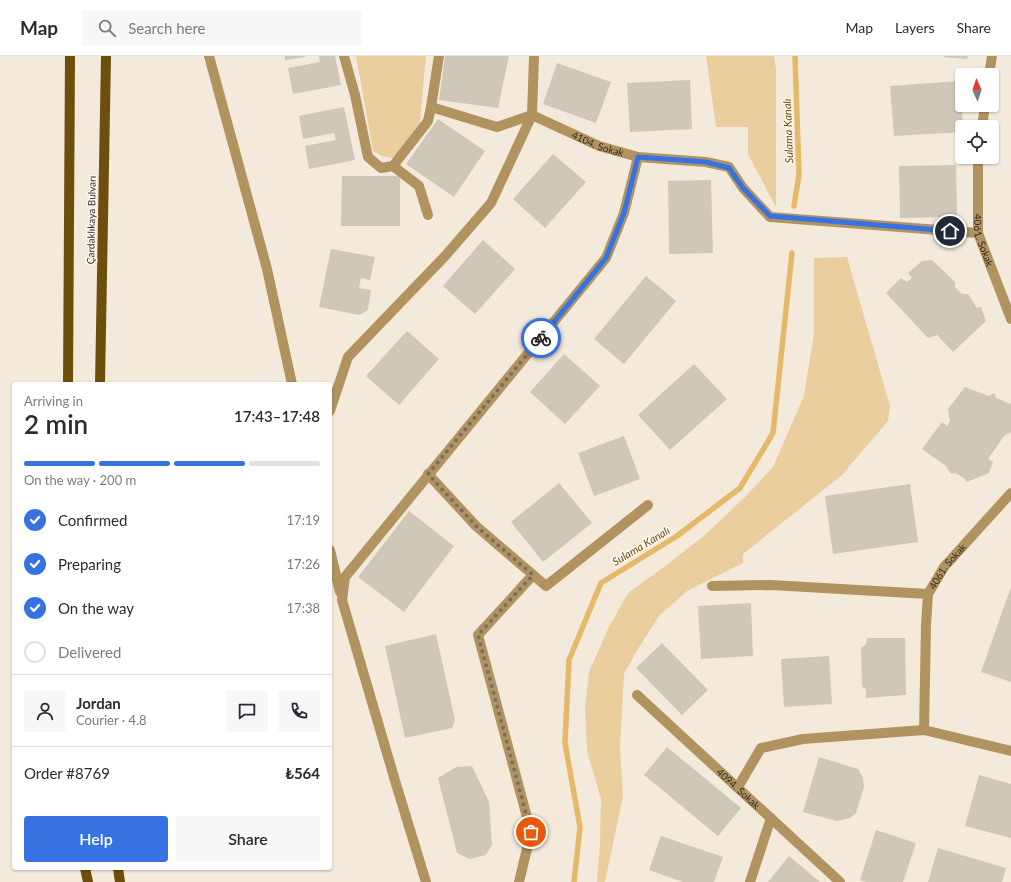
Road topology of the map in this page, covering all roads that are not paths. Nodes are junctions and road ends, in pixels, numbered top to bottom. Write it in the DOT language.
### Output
graph roads {
  1 [pos="70,56"];
  2 [pos="106,56"];
  3 [pos="208,56"];
  4 [pos="344,56"];
  5 [pos="439,56"];
  6 [pos="534,56"];
  7 [pos="992,56"];
  8 [pos="991,68"];
  9 [pos="432,107"];
  10 [pos="532,115"];
  11 [pos="638,157"];
  12 [pos="978,164"];
  13 [pos="393,166"];
  14 [pos="428,215"];
  15 [pos="978,233"];
  16 [pos="1011,319"];
  17 [pos="68,382"];
  18 [pos="100,382"];
  19 [pos="292,382"];
  20 [pos="332,405"];
  21 [pos="428,474"];
  22 [pos="1011,493"];
  23 [pos="648,505"];
  24 [pos="332,558"];
  25 [pos="533,575"];
  26 [pos="712,586"];
  27 [pos="928,594"];
  28 [pos="342,600"];
  29 [pos="638,695"];
  30 [pos="924,730"];
  31 [pos="1011,751"];
  32 [pos="738,788"];
  33 [pos="771,818"];
  34 [pos="85,870"];
  35 [pos="118,870"];
  36 [pos="88,882"];
  37 [pos="120,882"];
  38 [pos="426,882"];
  39 [pos="519,882"];
  40 [pos="750,882"];
  41 [pos="840,882"];
  1 -- 17 [label="main road"];
  2 -- 18 [label="main road, Çardaklıkaya Bulvarı"];
  3 -- 19 [label="street"];
  4 -- 13 [label="street"];
  5 -- 9 [label="street"];
  6 -- 10 [label="street"];
  7 -- 8 [label="street"];
  9 -- 10 [label="street"];
  9 -- 13 [label="street"];
  10 -- 11 [label="street, 4104. Sokak"];
  10 -- 20 [label="street"];
  11 -- 15 [label="street, 4104. Sokak"];
  11 -- 21 [label="street"];
  12 -- 15 [label="street, 4061. Sokak"];
  13 -- 14 [label="street"];
  15 -- 16 [label="street, 4061. Sokak"];
  21 -- 25 [label="street"];
  21 -- 28 [label="street"];
  22 -- 27 [label="street, 4061. Sokak"];
  23 -- 25 [label="street"];
  24 -- 28 [label="street"];
  25 -- 39 [label="street"];
  26 -- 27 [label="street"];
  27 -- 30 [label="street, 4061. Sokak"];
  28 -- 38 [label="street"];
  29 -- 32 [label="street, 4094. Sokak"];
  30 -- 31 [label="street"];
  30 -- 32 [label="street"];
  32 -- 33 [label="street, 4094. Sokak"];
  33 -- 40 [label="street"];
  33 -- 41 [label="street, 4094. Sokak"];
  34 -- 36 [label="main road"];
  35 -- 37 [label="main road"];
}
